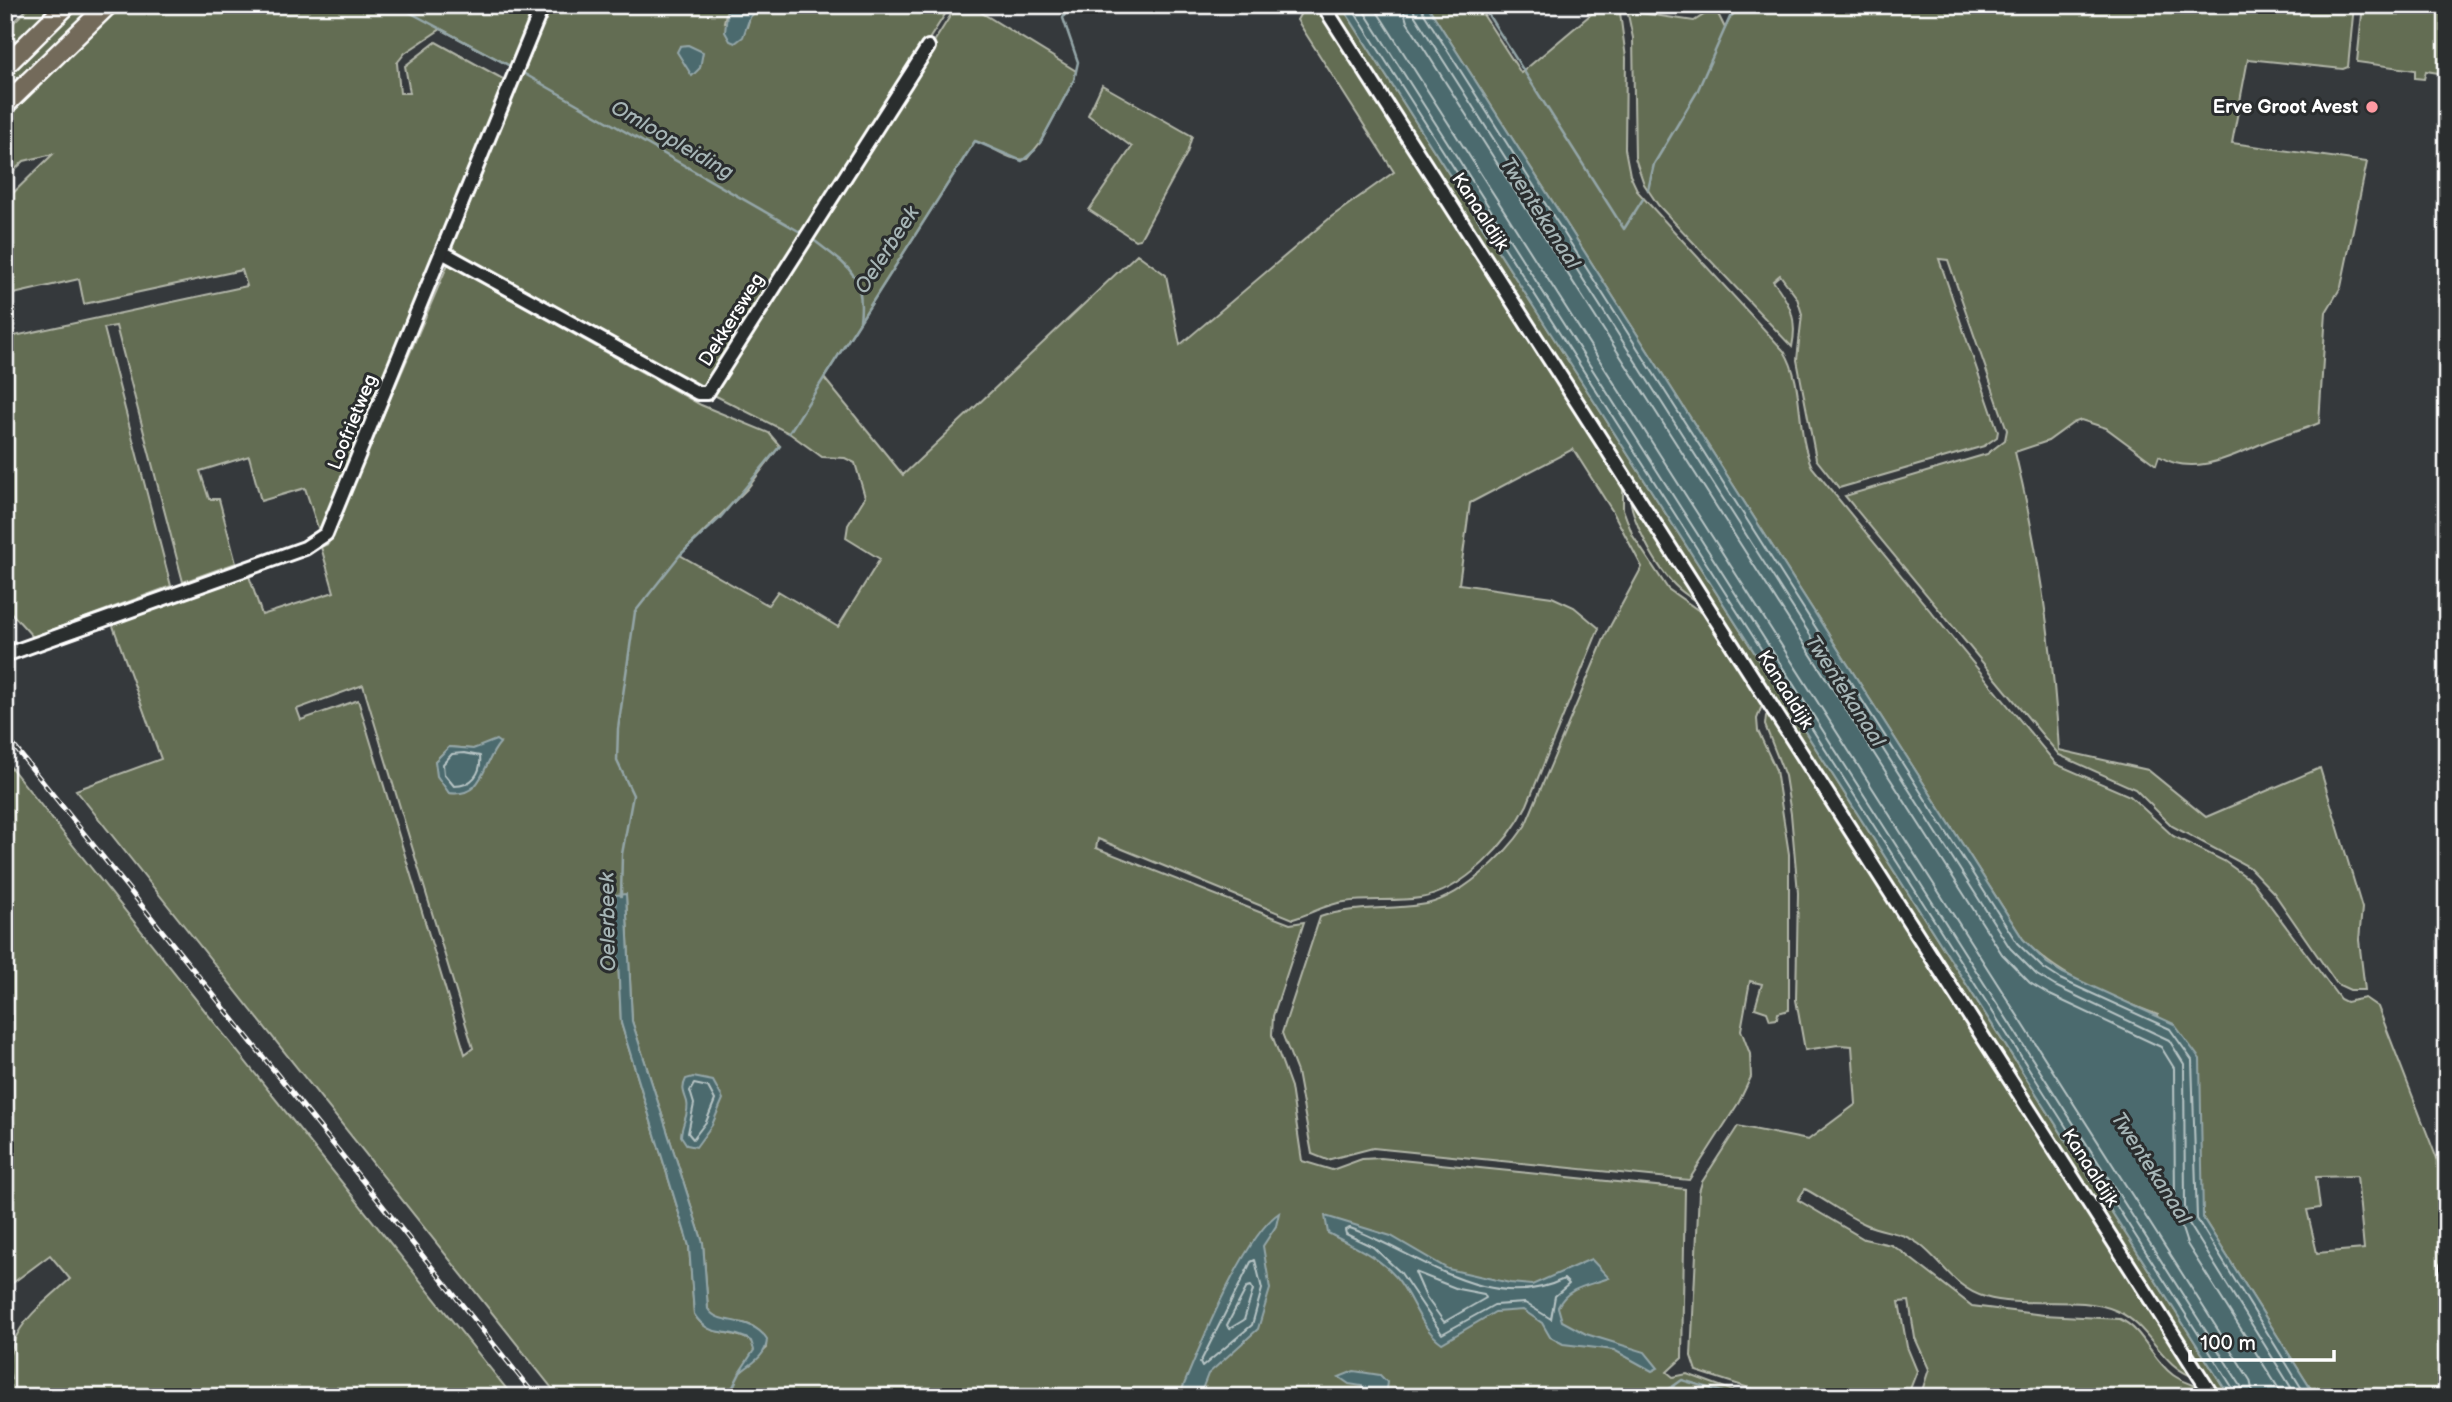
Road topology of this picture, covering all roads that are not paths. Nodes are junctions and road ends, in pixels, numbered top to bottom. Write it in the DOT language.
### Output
graph roads {
  1 [pos="67,5"];
  2 [pos="108,5"];
  3 [pos="543,5"];
  4 [pos="1323,5"];
  5 [pos="928,47"];
  6 [pos="5,65"];
  7 [pos="5,105"];
  8 [pos="442,252"];
  9 [pos="5,655"];
  10 [pos="2447,1268"];
  11 [pos="2213,1397"];
  12 [pos="2446,1397"];
  1 -- 6 [label="highway"];
  2 -- 7 [label="highway"];
  3 -- 8 [label="street, Loofrietweg"];
  4 -- 11 [label="street, Kanaaldijk"];
  5 -- 8 [label="street, Dekkersweg"];
  8 -- 9 [label="street, Loofrietweg"];
  10 -- 12 [label="street"];
}
